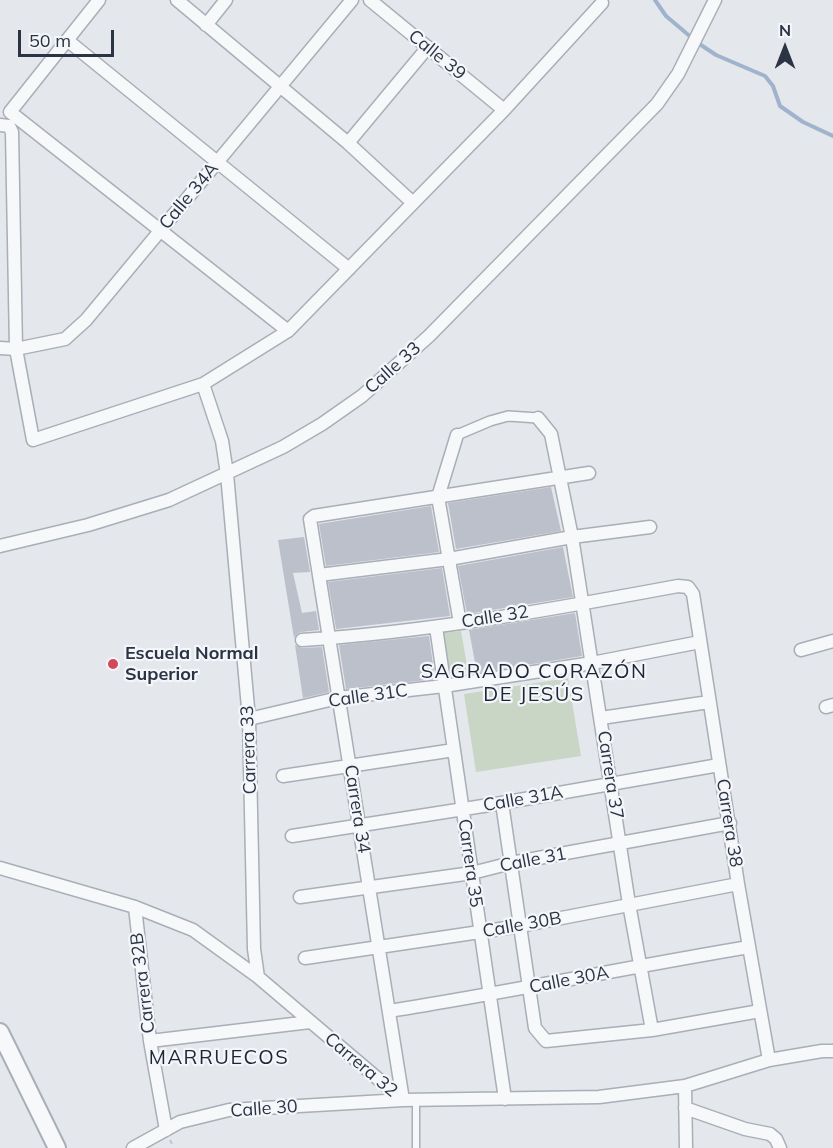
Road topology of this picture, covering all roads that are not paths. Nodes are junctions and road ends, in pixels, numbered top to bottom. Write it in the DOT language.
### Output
graph roads {
  1 [pos="99,0"];
  2 [pos="177,0"];
  3 [pos="226,0"];
  4 [pos="352,0"];
  5 [pos="370,0"];
  6 [pos="715,0"];
  7 [pos="602,3"];
  8 [pos="206,25"];
  9 [pos="67,40"];
  10 [pos="428,47"];
  11 [pos="280,86"];
  12 [pos="504,110"];
  13 [pos="0,125"];
  14 [pos="348,143"];
  15 [pos="217,162"];
  16 [pos="413,202"];
  17 [pos="160,231"];
  18 [pos="349,269"];
  19 [pos="288,331"];
  20 [pos="0,348"];
  21 [pos="16,349"];
  22 [pos="202,384"];
  23 [pos="538,418"];
  24 [pos="457,435"];
  25 [pos="589,473"];
  26 [pos="226,474"];
  27 [pos="559,478"];
  28 [pos="438,497"];
  29 [pos="650,526"];
  30 [pos="572,537"];
  31 [pos="0,546"];
  32 [pos="449,559"];
  33 [pos="319,575"];
  34 [pos="688,587"];
  35 [pos="583,604"];
  36 [pos="460,623"];
  37 [pos="436,627"];
  38 [pos="329,638"];
  39 [pos="302,640"];
  40 [pos="833,641"];
  41 [pos="700,642"];
  42 [pos="801,650"];
  43 [pos="592,663"];
  44 [pos="444,686"];
  45 [pos="338,698"];
  46 [pos="709,702"];
  47 [pos="601,718"];
  48 [pos="249,719"];
  49 [pos="454,750"];
  50 [pos="719,765"];
  51 [pos="350,766"];
  52 [pos="283,776"];
  53 [pos="611,783"];
  54 [pos="502,803"];
  55 [pos="462,809"];
  56 [pos="730,823"];
  57 [pos="359,825"];
  58 [pos="292,836"];
  59 [pos="620,844"];
  60 [pos="511,863"];
  61 [pos="0,868"];
  62 [pos="472,873"];
  63 [pos="738,884"];
  64 [pos="369,887"];
  65 [pos="300,897"];
  66 [pos="629,904"];
  67 [pos="135,907"];
  68 [pos="520,926"];
  69 [pos="481,932"];
  70 [pos="749,947"];
  71 [pos="379,948"];
  72 [pos="304,958"];
  73 [pos="641,965"];
  74 [pos="258,977"];
  75 [pos="529,988"];
  76 [pos="490,995"];
  77 [pos="389,1011"];
  78 [pos="760,1011"];
  79 [pos="310,1023"];
  80 [pos="652,1030"];
  81 [pos="0,1032"];
  82 [pos="150,1041"];
  83 [pos="833,1051"];
  84 [pos="769,1060"];
  85 [pos="685,1086"];
  86 [pos="505,1099"];
  87 [pos="409,1100"];
  88 [pos="686,1108"];
  89 [pos="166,1130"];
  90 [pos="57,1148"];
  91 [pos="134,1148"];
  92 [pos="416,1148"];
  93 [pos="686,1148"];
  94 [pos="780,1148"];
  1 -- 9 [label="street"];
  2 -- 8 [label="street"];
  3 -- 8 [label="street"];
  4 -- 11 [label="street, Calle 34A"];
  5 -- 10 [label="street, Calle 39"];
  6 -- 26 [label="street, Calle 33"];
  7 -- 12 [label="street"];
  8 -- 11 [label="street"];
  9 -- 15 [label="street"];
  9 -- 17 [label="street"];
  10 -- 12 [label="street, Calle 39"];
  10 -- 14 [label="street"];
  11 -- 14 [label="street"];
  11 -- 15 [label="street, Calle 34A"];
  12 -- 16 [label="street"];
  13 -- 21 [label="street"];
  14 -- 16 [label="street"];
  15 -- 17 [label="street, Calle 34A"];
  15 -- 18 [label="street"];
  16 -- 18 [label="street"];
  17 -- 19 [label="street"];
  17 -- 21 [label="street, Calle 34A"];
  18 -- 19 [label="street"];
  19 -- 22 [label="street"];
  20 -- 21 [label="street, Calle 34A"];
  21 -- 22 [label="street"];
  22 -- 26 [label="street, Carrera 33"];
  23 -- 24 [label="street"];
  23 -- 27 [label="street, Carrera 37"];
  24 -- 28 [label="street"];
  25 -- 27 [label="street"];
  26 -- 31 [label="street, Calle 33"];
  26 -- 48 [label="street, Carrera 33"];
  27 -- 28 [label="street"];
  27 -- 30 [label="street, Carrera 37"];
  28 -- 32 [label="street"];
  28 -- 33 [label="street, Carrera 34"];
  29 -- 30 [label="street"];
  30 -- 32 [label="street"];
  30 -- 35 [label="street, Carrera 37"];
  32 -- 33 [label="street"];
  32 -- 36 [label="street"];
  33 -- 38 [label="street, Carrera 34"];
  34 -- 35 [label="street, Calle 32"];
  34 -- 41 [label="street, Carrera 38"];
  35 -- 36 [label="street, Calle 32"];
  35 -- 43 [label="street, Carrera 37"];
  36 -- 37 [label="street, Calle 32"];
  37 -- 38 [label="street, Calle 32"];
  37 -- 44 [label="street, Carrera 35"];
  38 -- 39 [label="street, Calle 32"];
  38 -- 45 [label="street, Carrera 34"];
  40 -- 42 [label="street"];
  41 -- 43 [label="street, Calle 31C"];
  41 -- 46 [label="street, Carrera 38"];
  43 -- 44 [label="street, Calle 31C"];
  43 -- 47 [label="street, Carrera 37"];
  44 -- 45 [label="street, Calle 31C"];
  44 -- 49 [label="street, Carrera 35"];
  45 -- 48 [label="street, Calle 31C"];
  45 -- 51 [label="street, Carrera 34"];
  46 -- 47 [label="street"];
  46 -- 50 [label="street, Carrera 38"];
  47 -- 53 [label="street, Carrera 37"];
  48 -- 74 [label="street, Carrera 33"];
  49 -- 51 [label="street"];
  49 -- 55 [label="street, Carrera 35"];
  50 -- 53 [label="street, Calle 31A"];
  50 -- 56 [label="street, Carrera 38"];
  51 -- 52 [label="street"];
  51 -- 57 [label="street, Carrera 34"];
  53 -- 54 [label="street, Calle 31A"];
  53 -- 59 [label="street, Carrera 37"];
  54 -- 55 [label="street, Calle 31A"];
  54 -- 60 [label="street"];
  55 -- 57 [label="street, Calle 31A"];
  55 -- 62 [label="street, Carrera 35"];
  56 -- 59 [label="street, Calle 31"];
  56 -- 63 [label="street, Carrera 38"];
  57 -- 58 [label="street, Calle 31A"];
  57 -- 64 [label="street, Carrera 34"];
  59 -- 60 [label="street, Calle 31"];
  59 -- 66 [label="street, Carrera 37"];
  60 -- 62 [label="street, Calle 31"];
  60 -- 68 [label="street"];
  61 -- 67 [label="street, Carrera 32"];
  62 -- 64 [label="street, Calle 31"];
  62 -- 69 [label="street, Carrera 35"];
  63 -- 66 [label="street, Calle 30B"];
  63 -- 70 [label="street, Carrera 38"];
  64 -- 65 [label="street, Calle 31"];
  64 -- 71 [label="street, Carrera 34"];
  66 -- 68 [label="street, Calle 30B"];
  66 -- 73 [label="street, Carrera 37"];
  67 -- 74 [label="street, Carrera 32"];
  67 -- 82 [label="street, Carrera 32B"];
  68 -- 69 [label="street, Calle 30B"];
  68 -- 75 [label="street"];
  69 -- 71 [label="street, Calle 30B"];
  69 -- 76 [label="street, Carrera 35"];
  70 -- 73 [label="street, Calle 30A"];
  70 -- 78 [label="street, Carrera 38"];
  71 -- 72 [label="street, Calle 30B"];
  71 -- 77 [label="street, Carrera 34"];
  73 -- 75 [label="street, Calle 30A"];
  73 -- 80 [label="street, Carrera 37"];
  74 -- 79 [label="street, Carrera 32"];
  75 -- 76 [label="street, Calle 30A"];
  75 -- 80 [label="street"];
  76 -- 77 [label="street, Calle 30A"];
  76 -- 86 [label="street, Carrera 35"];
  77 -- 87 [label="street, Carrera 34"];
  78 -- 80 [label="street"];
  78 -- 84 [label="street, Carrera 38"];
  79 -- 82 [label="street"];
  79 -- 87 [label="street, Carrera 32"];
  81 -- 90 [label="street"];
  82 -- 89 [label="street, Carrera 32B"];
  83 -- 84 [label="street, Carrera 32"];
  84 -- 85 [label="street, Carrera 32"];
  85 -- 86 [label="street, Carrera 32"];
  85 -- 88 [label="street"];
  86 -- 87 [label="street, Carrera 32"];
  87 -- 89 [label="street, Calle 30"];
  87 -- 92 [label="lane"];
  88 -- 93 [label="street"];
  88 -- 94 [label="street"];
  89 -- 91 [label="street, Calle 30"];
}
